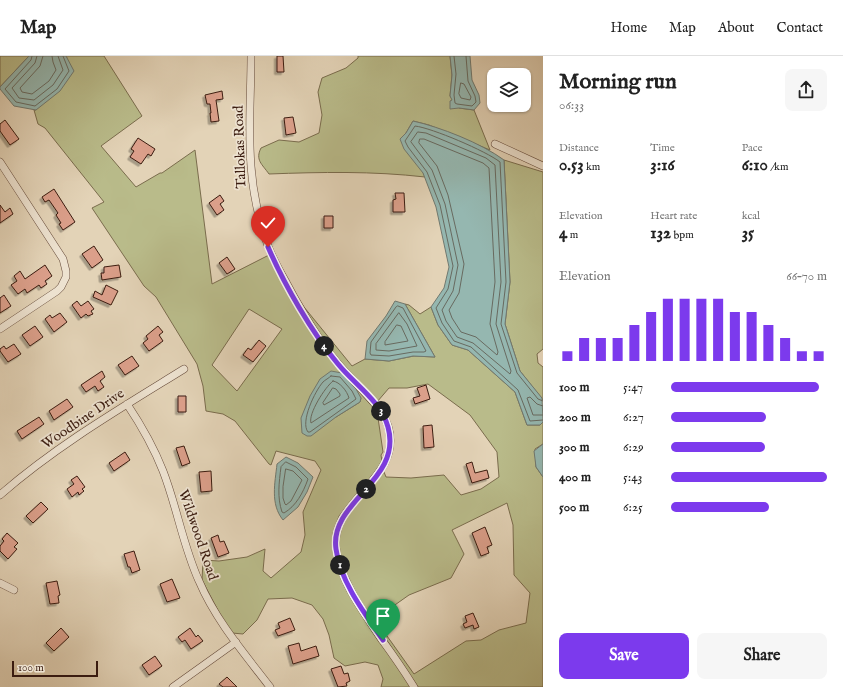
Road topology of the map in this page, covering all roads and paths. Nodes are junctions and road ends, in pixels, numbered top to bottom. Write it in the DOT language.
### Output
graph roads {
  1 [pos="251,56"];
  2 [pos="495,144"];
  3 [pos="0,162"];
  4 [pos="543,166"];
  5 [pos="0,329"];
  6 [pos="184,369"];
  7 [pos="127,404"];
  8 [pos="0,495"];
  9 [pos="0,583"];
  10 [pos="14,590"];
  11 [pos="236,642"];
  12 [pos="173,687"];
  13 [pos="270,687"];
  14 [pos="414,687"];
  1 -- 14 [label="street, Tallokas Road"];
  2 -- 4 [label="street"];
  3 -- 5 [label="street"];
  6 -- 7 [label="street, Woodbine Drive"];
  7 -- 8 [label="street, Woodbine Drive"];
  7 -- 11 [label="street, Wildwood Road"];
  9 -- 10 [label="street"];
  11 -- 12 [label="street"];
  11 -- 13 [label="street, Wildwood Road"];
}
